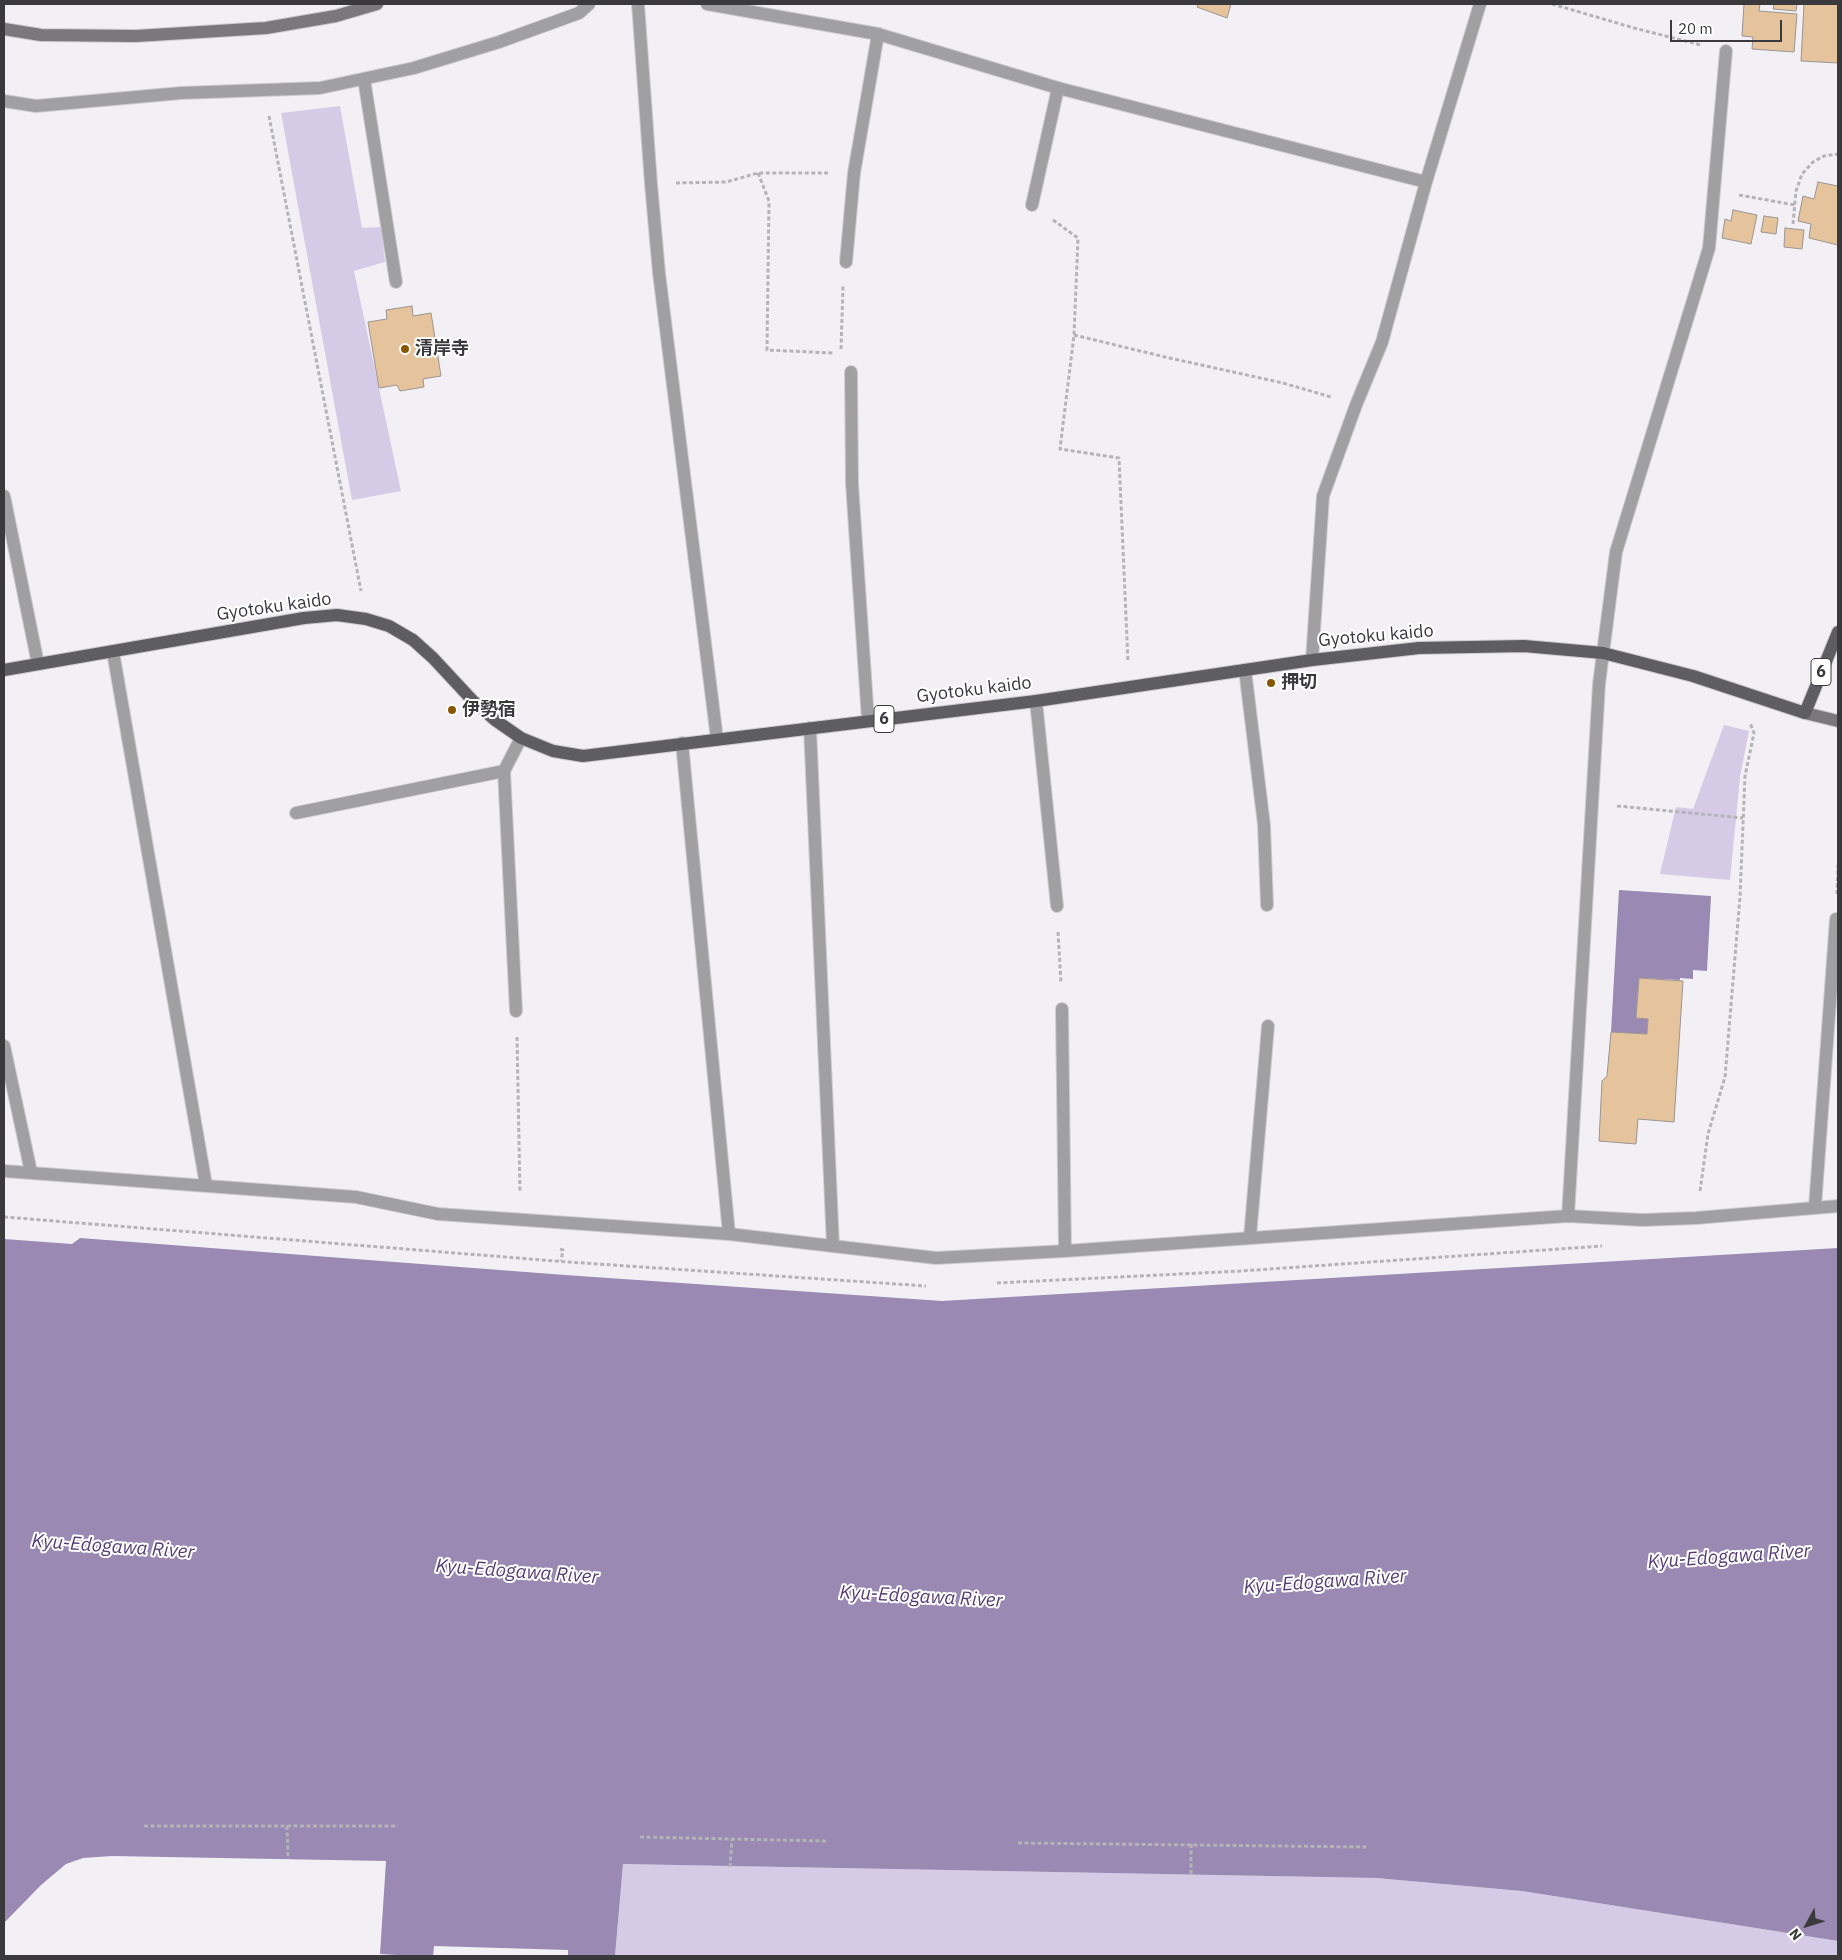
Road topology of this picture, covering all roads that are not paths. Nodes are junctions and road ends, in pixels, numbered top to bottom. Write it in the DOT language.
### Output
graph roads {
  1 [pos="377,4"];
  2 [pos="589,4"];
  3 [pos="638,4"];
  4 [pos="707,4"];
  5 [pos="1480,4"];
  6 [pos="4,29"];
  7 [pos="878,34"];
  8 [pos="1726,51"];
  9 [pos="364,79"];
  10 [pos="1058,88"];
  11 [pos="4,101"];
  12 [pos="1426,182"];
  13 [pos="1032,205"];
  14 [pos="846,262"];
  15 [pos="396,282"];
  16 [pos="851,372"];
  17 [pos="4,496"];
  18 [pos="1838,632"];
  19 [pos="113,652"];
  20 [pos="1603,653"];
  21 [pos="1312,660"];
  22 [pos="38,664"];
  23 [pos="4,670"];
  24 [pos="1245,670"];
  25 [pos="1036,701"];
  26 [pos="1805,713"];
  27 [pos="868,720"];
  28 [pos="1838,721"];
  29 [pos="810,728"];
  30 [pos="521,738"];
  31 [pos="717,739"];
  32 [pos="682,743"];
  33 [pos="504,771"];
  34 [pos="296,813"];
  35 [pos="1267,905"];
  36 [pos="1057,906"];
  37 [pos="1836,919"];
  38 [pos="1062,1009"];
  39 [pos="516,1011"];
  40 [pos="1268,1026"];
  41 [pos="4,1046"];
  42 [pos="4,1171"];
  43 [pos="31,1172"];
  44 [pos="206,1185"];
  45 [pos="1838,1206"];
  46 [pos="1815,1207"];
  47 [pos="1568,1216"];
  48 [pos="729,1234"];
  49 [pos="1250,1237"];
  50 [pos="833,1246"];
  51 [pos="1065,1251"];
  1 -- 6 [label="street"];
  2 -- 9 [label="street"];
  3 -- 31 [label="street"];
  4 -- 7 [label="street"];
  5 -- 12 [label="street"];
  7 -- 10 [label="street"];
  7 -- 14 [label="street"];
  8 -- 20 [label="street"];
  9 -- 11 [label="street"];
  9 -- 15 [label="street"];
  10 -- 12 [label="street"];
  10 -- 13 [label="street"];
  12 -- 21 [label="street"];
  16 -- 27 [label="street"];
  17 -- 22 [label="street"];
  18 -- 26 [label="main road, 6"];
  19 -- 22 [label="main road, Gyotoku kaido / 6"];
  19 -- 30 [label="main road, Gyotoku kaido / 6"];
  19 -- 44 [label="street"];
  20 -- 21 [label="main road, Gyotoku kaido / 6"];
  20 -- 26 [label="main road, Gyotoku kaido / 6"];
  20 -- 47 [label="street"];
  21 -- 24 [label="main road, Gyotoku kaido / 6"];
  22 -- 23 [label="main road, Gyotoku kaido / 6"];
  24 -- 25 [label="main road, Gyotoku kaido / 6"];
  24 -- 35 [label="street"];
  25 -- 27 [label="main road, Gyotoku kaido / 6"];
  25 -- 36 [label="street"];
  26 -- 28 [label="street, Gyotoku kaido"];
  27 -- 29 [label="main road, Gyotoku kaido / 6"];
  29 -- 31 [label="main road, Gyotoku kaido / 6"];
  29 -- 50 [label="street"];
  30 -- 32 [label="main road, Gyotoku kaido / 6"];
  30 -- 33 [label="street"];
  31 -- 32 [label="main road, Gyotoku kaido / 6"];
  32 -- 48 [label="street"];
  33 -- 34 [label="street"];
  33 -- 39 [label="street"];
  37 -- 46 [label="street"];
  38 -- 51 [label="street"];
  40 -- 49 [label="street"];
  41 -- 43 [label="street"];
  42 -- 43 [label="street"];
  43 -- 44 [label="street"];
  44 -- 48 [label="street"];
  45 -- 46 [label="street"];
  46 -- 47 [label="street"];
  47 -- 49 [label="street"];
  48 -- 50 [label="street"];
  49 -- 51 [label="street"];
  50 -- 51 [label="street"];
}
